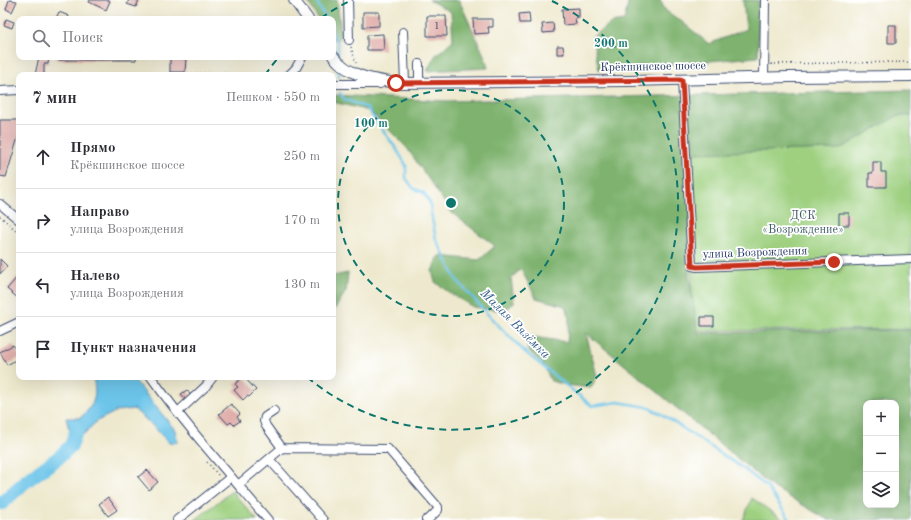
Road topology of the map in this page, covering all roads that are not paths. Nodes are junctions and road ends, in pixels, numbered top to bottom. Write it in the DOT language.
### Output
graph roads {
  1 [pos="294,0"];
  2 [pos="348,0"];
  3 [pos="765,0"];
  4 [pos="305,16"];
  5 [pos="403,32"];
  6 [pos="349,40"];
  7 [pos="336,59"];
  8 [pos="300,60"];
  9 [pos="419,64"];
  10 [pos="292,72"];
  11 [pos="911,76"];
  12 [pos="764,78"];
  13 [pos="682,80"];
  14 [pos="400,83"];
  15 [pos="419,83"];
  16 [pos="336,84"];
  17 [pos="16,90"];
  18 [pos="0,91"];
  19 [pos="0,204"];
  20 [pos="16,217"];
  21 [pos="911,259"];
  22 [pos="16,323"];
  23 [pos="0,331"];
  24 [pos="154,380"];
  25 [pos="210,380"];
  26 [pos="274,411"];
  27 [pos="178,412"];
  28 [pos="282,448"];
  29 [pos="269,459"];
  30 [pos="230,477"];
  31 [pos="238,485"];
  32 [pos="177,520"];
  33 [pos="268,520"];
  34 [pos="323,520"];
  35 [pos="426,520"];
  1 -- 4 [label="main road"];
  2 -- 6 [label="street"];
  3 -- 12 [label="street"];
  5 -- 14 [label="street"];
  7 -- 14 [label="main road, Крёкшинское шоссе"];
  8 -- 10 [label="street"];
  9 -- 15 [label="street"];
  11 -- 12 [label="main road, Крёкшинское шоссе"];
  12 -- 13 [label="main road, Крёкшинское шоссе"];
  13 -- 15 [label="main road, Крёкшинское шоссе"];
  13 -- 21 [label="street, улица Возрождения"];
  14 -- 15 [label="main road, Крёкшинское шоссе"];
  14 -- 16 [label="street"];
  17 -- 18 [label="street"];
  19 -- 20 [label="street"];
  22 -- 23 [label="street"];
  24 -- 27 [label="street"];
  25 -- 27 [label="street"];
  26 -- 28 [label="street"];
  27 -- 30 [label="street"];
  28 -- 29 [label="street"];
  28 -- 35 [label="street"];
  29 -- 31 [label="street"];
  29 -- 34 [label="street"];
  30 -- 31 [label="street"];
  30 -- 32 [label="street"];
  31 -- 33 [label="street"];
}
